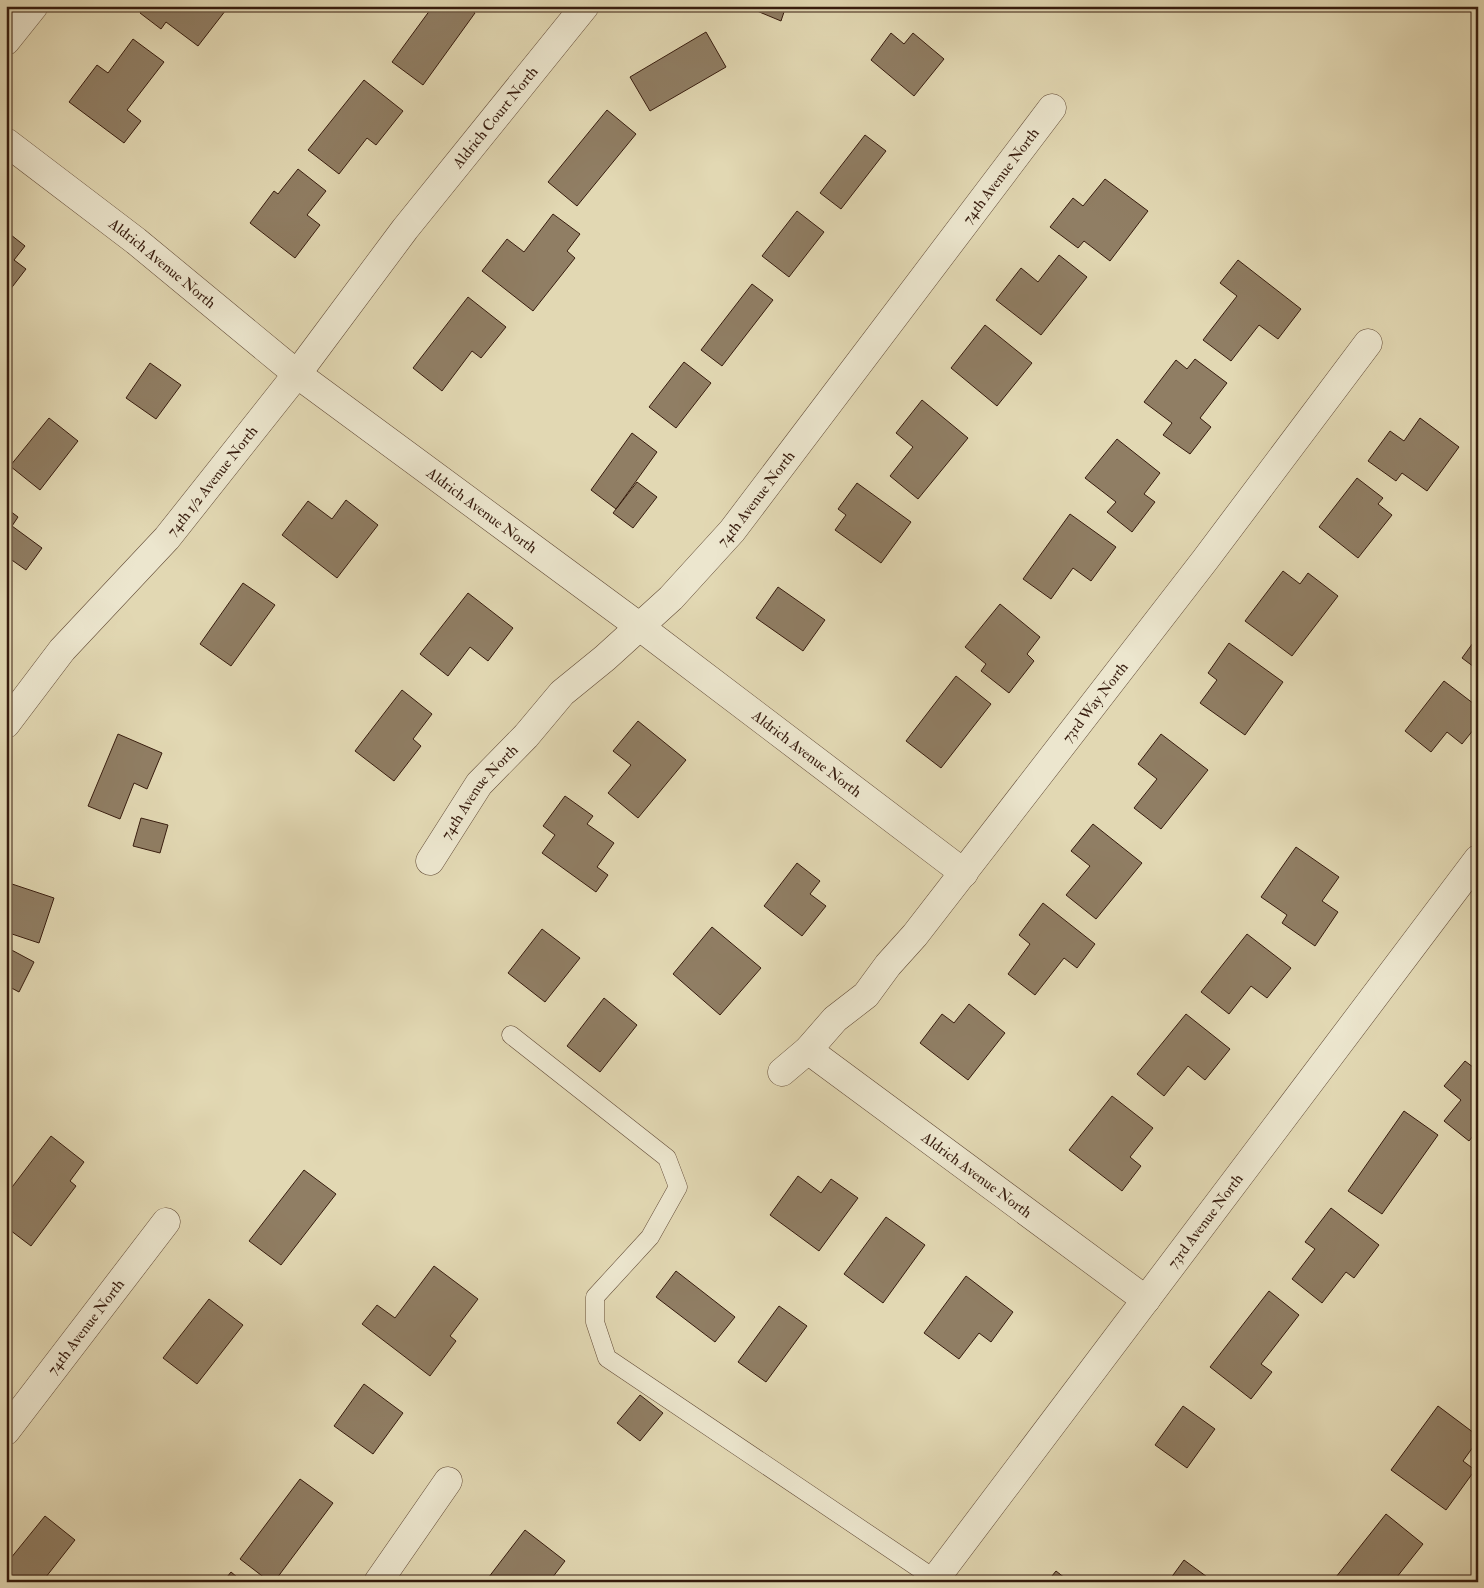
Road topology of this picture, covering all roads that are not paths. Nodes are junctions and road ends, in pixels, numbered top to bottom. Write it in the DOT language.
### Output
graph roads {
  1 [pos="34,6"];
  2 [pos="585,6"];
  3 [pos="6,41"];
  4 [pos="1052,108"];
  5 [pos="6,142"];
  6 [pos="405,229"];
  7 [pos="1368,343"];
  8 [pos="297,374"];
  9 [pos="640,627"];
  10 [pos="6,724"];
  11 [pos="1478,859"];
  12 [pos="430,861"];
  13 [pos="964,872"];
  14 [pos="511,1035"];
  15 [pos="808,1050"];
  16 [pos="782,1072"];
  17 [pos="166,1222"];
  18 [pos="1146,1300"];
  19 [pos="6,1432"];
  20 [pos="448,1481"];
  21 [pos="934,1580"];
  22 [pos="378,1582"];
  1 -- 3 [label="street"];
  2 -- 6 [label="street, Aldrich Court North"];
  4 -- 9 [label="street, 74th Avenue North"];
  5 -- 8 [label="street, Aldrich Avenue North"];
  6 -- 8 [label="street, 74th 1/2 Avenue North"];
  7 -- 13 [label="street, 73rd Way North"];
  8 -- 9 [label="street, Aldrich Avenue North"];
  8 -- 10 [label="street, 74th 1/2 Avenue North"];
  9 -- 12 [label="street, 74th Avenue North"];
  9 -- 13 [label="street, Aldrich Avenue North"];
  11 -- 18 [label="street, 73rd Avenue North"];
  13 -- 15 [label="street, 73rd Way North"];
  14 -- 21 [label="lane"];
  15 -- 16 [label="street, 73rd Way North"];
  15 -- 18 [label="street, Aldrich Avenue North"];
  17 -- 19 [label="street, 74th Avenue North"];
  18 -- 21 [label="street, 73rd Avenue North"];
  20 -- 22 [label="street"];
}
